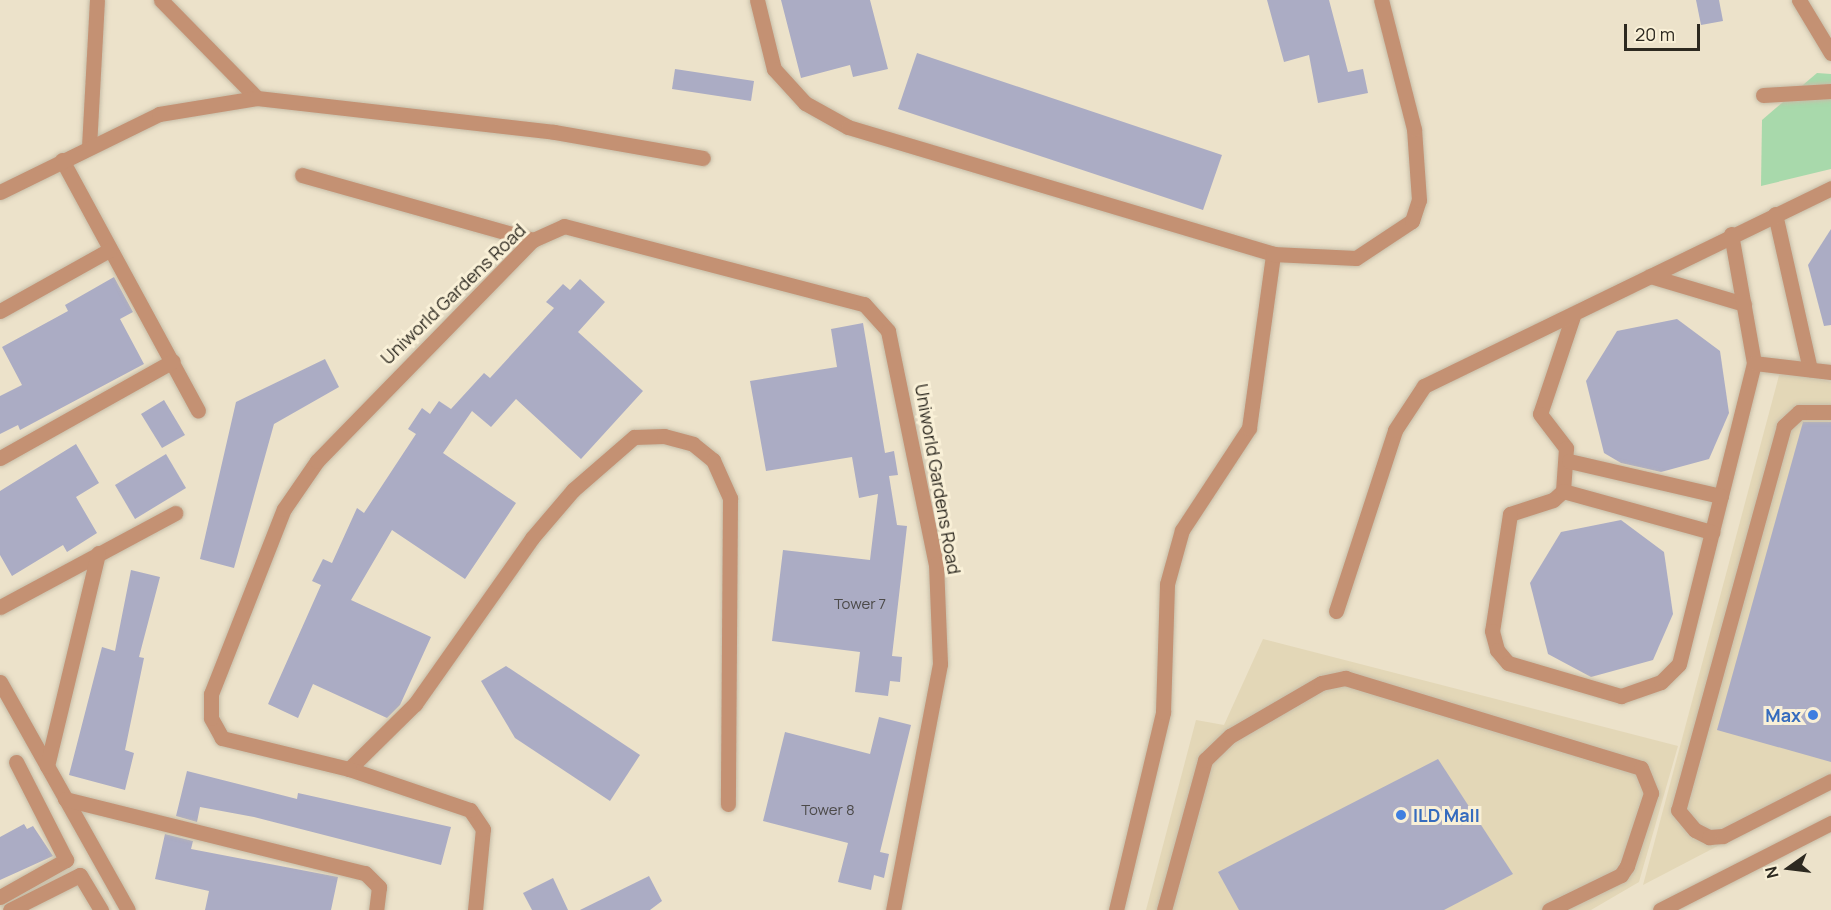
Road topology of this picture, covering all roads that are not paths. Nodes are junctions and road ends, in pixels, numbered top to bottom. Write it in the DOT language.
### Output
graph roads {
  1 [pos="97,0"];
  2 [pos="161,0"];
  3 [pos="757,0"];
  4 [pos="1381,0"];
  5 [pos="1799,0"];
  6 [pos="1831,53"];
  7 [pos="1831,91"];
  8 [pos="1763,95"];
  9 [pos="257,98"];
  10 [pos="89,147"];
  11 [pos="703,158"];
  12 [pos="62,160"];
  13 [pos="302,175"];
  14 [pos="1831,188"];
  15 [pos="0,192"];
  16 [pos="1775,214"];
  17 [pos="1731,234"];
  18 [pos="533,240"];
  19 [pos="108,250"];
  20 [pos="1273,254"];
  21 [pos="1650,276"];
  22 [pos="1744,304"];
  23 [pos="0,311"];
  24 [pos="1573,316"];
  25 [pos="173,362"];
  26 [pos="1754,363"];
  27 [pos="1810,369"];
  28 [pos="1831,372"];
  29 [pos="198,411"];
  30 [pos="1831,412"];
  31 [pos="0,458"];
  32 [pos="1569,461"];
  33 [pos="1563,491"];
  34 [pos="1721,496"];
  35 [pos="175,513"];
  36 [pos="1712,532"];
  37 [pos="98,553"];
  38 [pos="0,607"];
  39 [pos="1336,611"];
  40 [pos="0,682"];
  41 [pos="16,762"];
  42 [pos="47,766"];
  43 [pos="349,769"];
  44 [pos="1831,781"];
  45 [pos="65,799"];
  46 [pos="728,804"];
  47 [pos="1831,823"];
  48 [pos="0,897"];
  49 [pos="10,910"];
  50 [pos="101,910"];
  51 [pos="128,910"];
  52 [pos="376,910"];
  53 [pos="475,910"];
  54 [pos="893,910"];
  55 [pos="1116,910"];
  56 [pos="1164,910"];
  57 [pos="1549,910"];
  58 [pos="1660,910"];
  1 -- 10 [label="street"];
  2 -- 9 [label="street"];
  3 -- 20 [label="street"];
  4 -- 20 [label="street"];
  5 -- 6 [label="street"];
  7 -- 8 [label="street"];
  9 -- 10 [label="street"];
  9 -- 11 [label="street"];
  10 -- 12 [label="street"];
  12 -- 15 [label="street"];
  12 -- 19 [label="street"];
  13 -- 18 [label="street"];
  14 -- 16 [label="street"];
  16 -- 17 [label="street"];
  16 -- 27 [label="street"];
  17 -- 21 [label="street"];
  17 -- 22 [label="street"];
  18 -- 43 [label="street, Uniworld Gardens Road"];
  18 -- 54 [label="street, Uniworld Gardens Road"];
  19 -- 23 [label="street"];
  19 -- 25 [label="street"];
  20 -- 55 [label="street"];
  21 -- 22 [label="street"];
  21 -- 24 [label="street"];
  22 -- 26 [label="street"];
  24 -- 32 [label="street"];
  24 -- 39 [label="street"];
  25 -- 29 [label="street"];
  25 -- 31 [label="street"];
  26 -- 27 [label="street"];
  26 -- 34 [label="street"];
  27 -- 28 [label="street"];
  30 -- 44 [label="street"];
  32 -- 33 [label="street"];
  32 -- 34 [label="street"];
  33 -- 36 [label="street"];
  33 -- 36 [label="street"];
  34 -- 36 [label="street"];
  35 -- 37 [label="street"];
  37 -- 38 [label="street"];
  37 -- 42 [label="street"];
  40 -- 42 [label="street"];
  41 -- 48 [label="street"];
  42 -- 45 [label="street"];
  43 -- 46 [label="street"];
  43 -- 53 [label="street, Uniworld Gardens Road"];
  45 -- 51 [label="street"];
  45 -- 52 [label="street"];
  47 -- 58 [label="street"];
  49 -- 50 [label="street"];
  56 -- 57 [label="street"];
}
